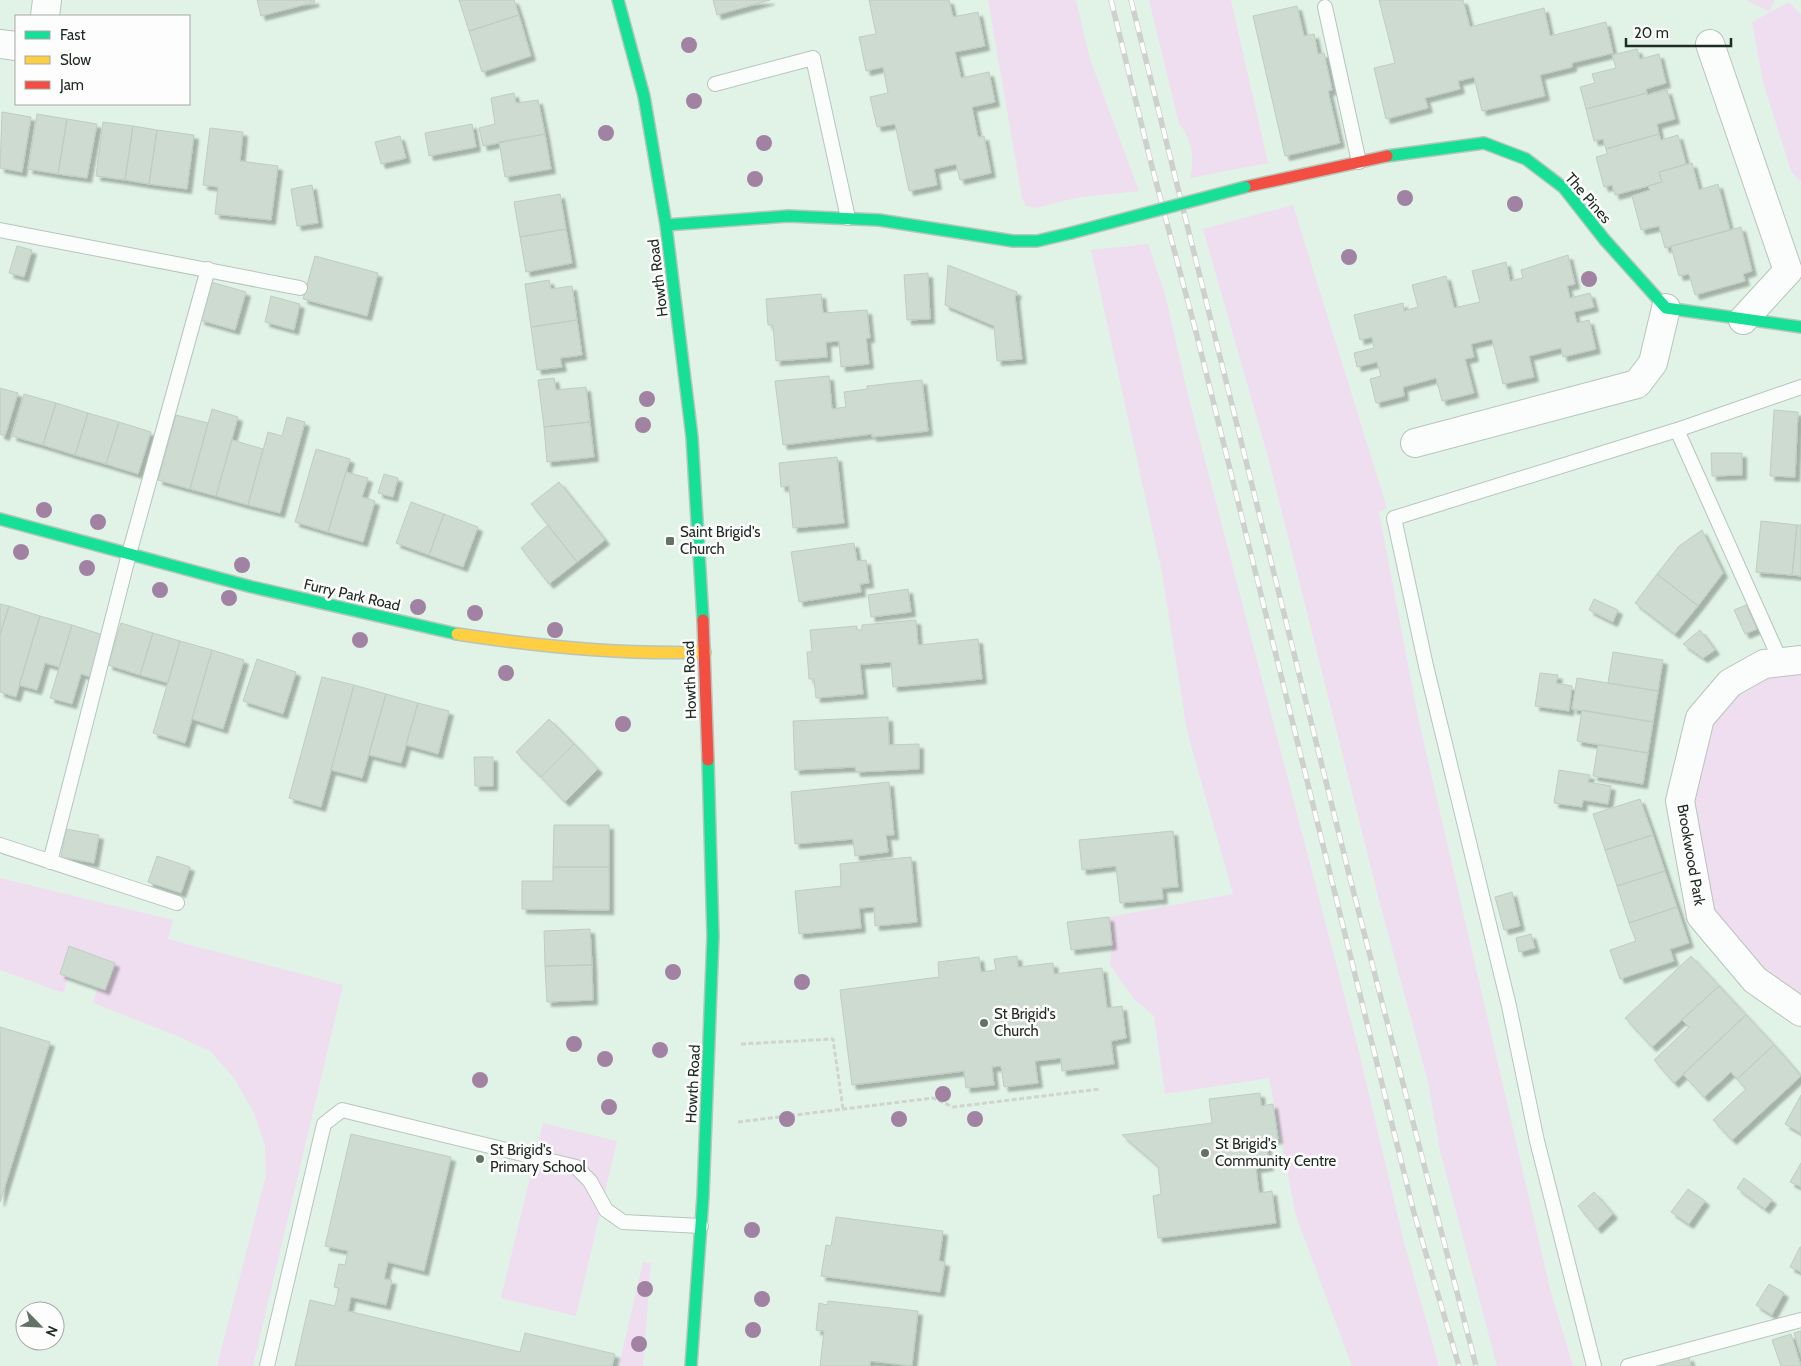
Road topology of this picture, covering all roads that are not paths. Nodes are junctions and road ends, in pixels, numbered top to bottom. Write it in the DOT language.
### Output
graph roads {
  1 [pos="47,0"];
  2 [pos="618,0"];
  3 [pos="1324,7"];
  4 [pos="45,15"];
  5 [pos="0,44"];
  6 [pos="1710,44"];
  7 [pos="15,46"];
  8 [pos="715,84"];
  9 [pos="1359,162"];
  10 [pos="848,218"];
  11 [pos="666,225"];
  12 [pos="0,230"];
  13 [pos="208,269"];
  14 [pos="300,288"];
  15 [pos="1666,308"];
  16 [pos="1743,320"];
  17 [pos="1801,327"];
  18 [pos="1801,387"];
  19 [pos="1677,430"];
  20 [pos="1415,443"];
  21 [pos="0,519"];
  22 [pos="128,554"];
  23 [pos="705,652"];
  24 [pos="1791,661"];
  25 [pos="0,845"];
  26 [pos="50,862"];
  27 [pos="177,903"];
  28 [pos="1801,1012"];
  29 [pos="701,1226"];
  30 [pos="1801,1320"];
  31 [pos="267,1366"];
  32 [pos="691,1366"];
  33 [pos="1594,1366"];
  34 [pos="1628,1366"];
  1 -- 4 [label="street"];
  2 -- 11 [label="street, Howth Road"];
  3 -- 9 [label="lane"];
  5 -- 7 [label="street"];
  6 -- 16 [label="street"];
  8 -- 10 [label="lane"];
  9 -- 10 [label="street, The Pines, bridge"];
  9 -- 15 [label="street, The Pines"];
  10 -- 11 [label="street, The Pines"];
  11 -- 23 [label="street, Howth Road"];
  12 -- 13 [label="lane"];
  13 -- 14 [label="lane"];
  13 -- 22 [label="lane"];
  15 -- 16 [label="street"];
  15 -- 20 [label="street"];
  16 -- 17 [label="street"];
  18 -- 19 [label="lane"];
  19 -- 24 [label="lane"];
  19 -- 33 [label="lane"];
  21 -- 22 [label="street, Furry Park Road"];
  22 -- 23 [label="street, Furry Park Road"];
  22 -- 26 [label="lane"];
  23 -- 29 [label="street, Howth Road"];
  24 -- 28 [label="street, Brookwood Park"];
  25 -- 26 [label="lane"];
  26 -- 27 [label="lane"];
  29 -- 31 [label="lane"];
  29 -- 32 [label="street, Howth Road"];
  30 -- 34 [label="lane"];
}
